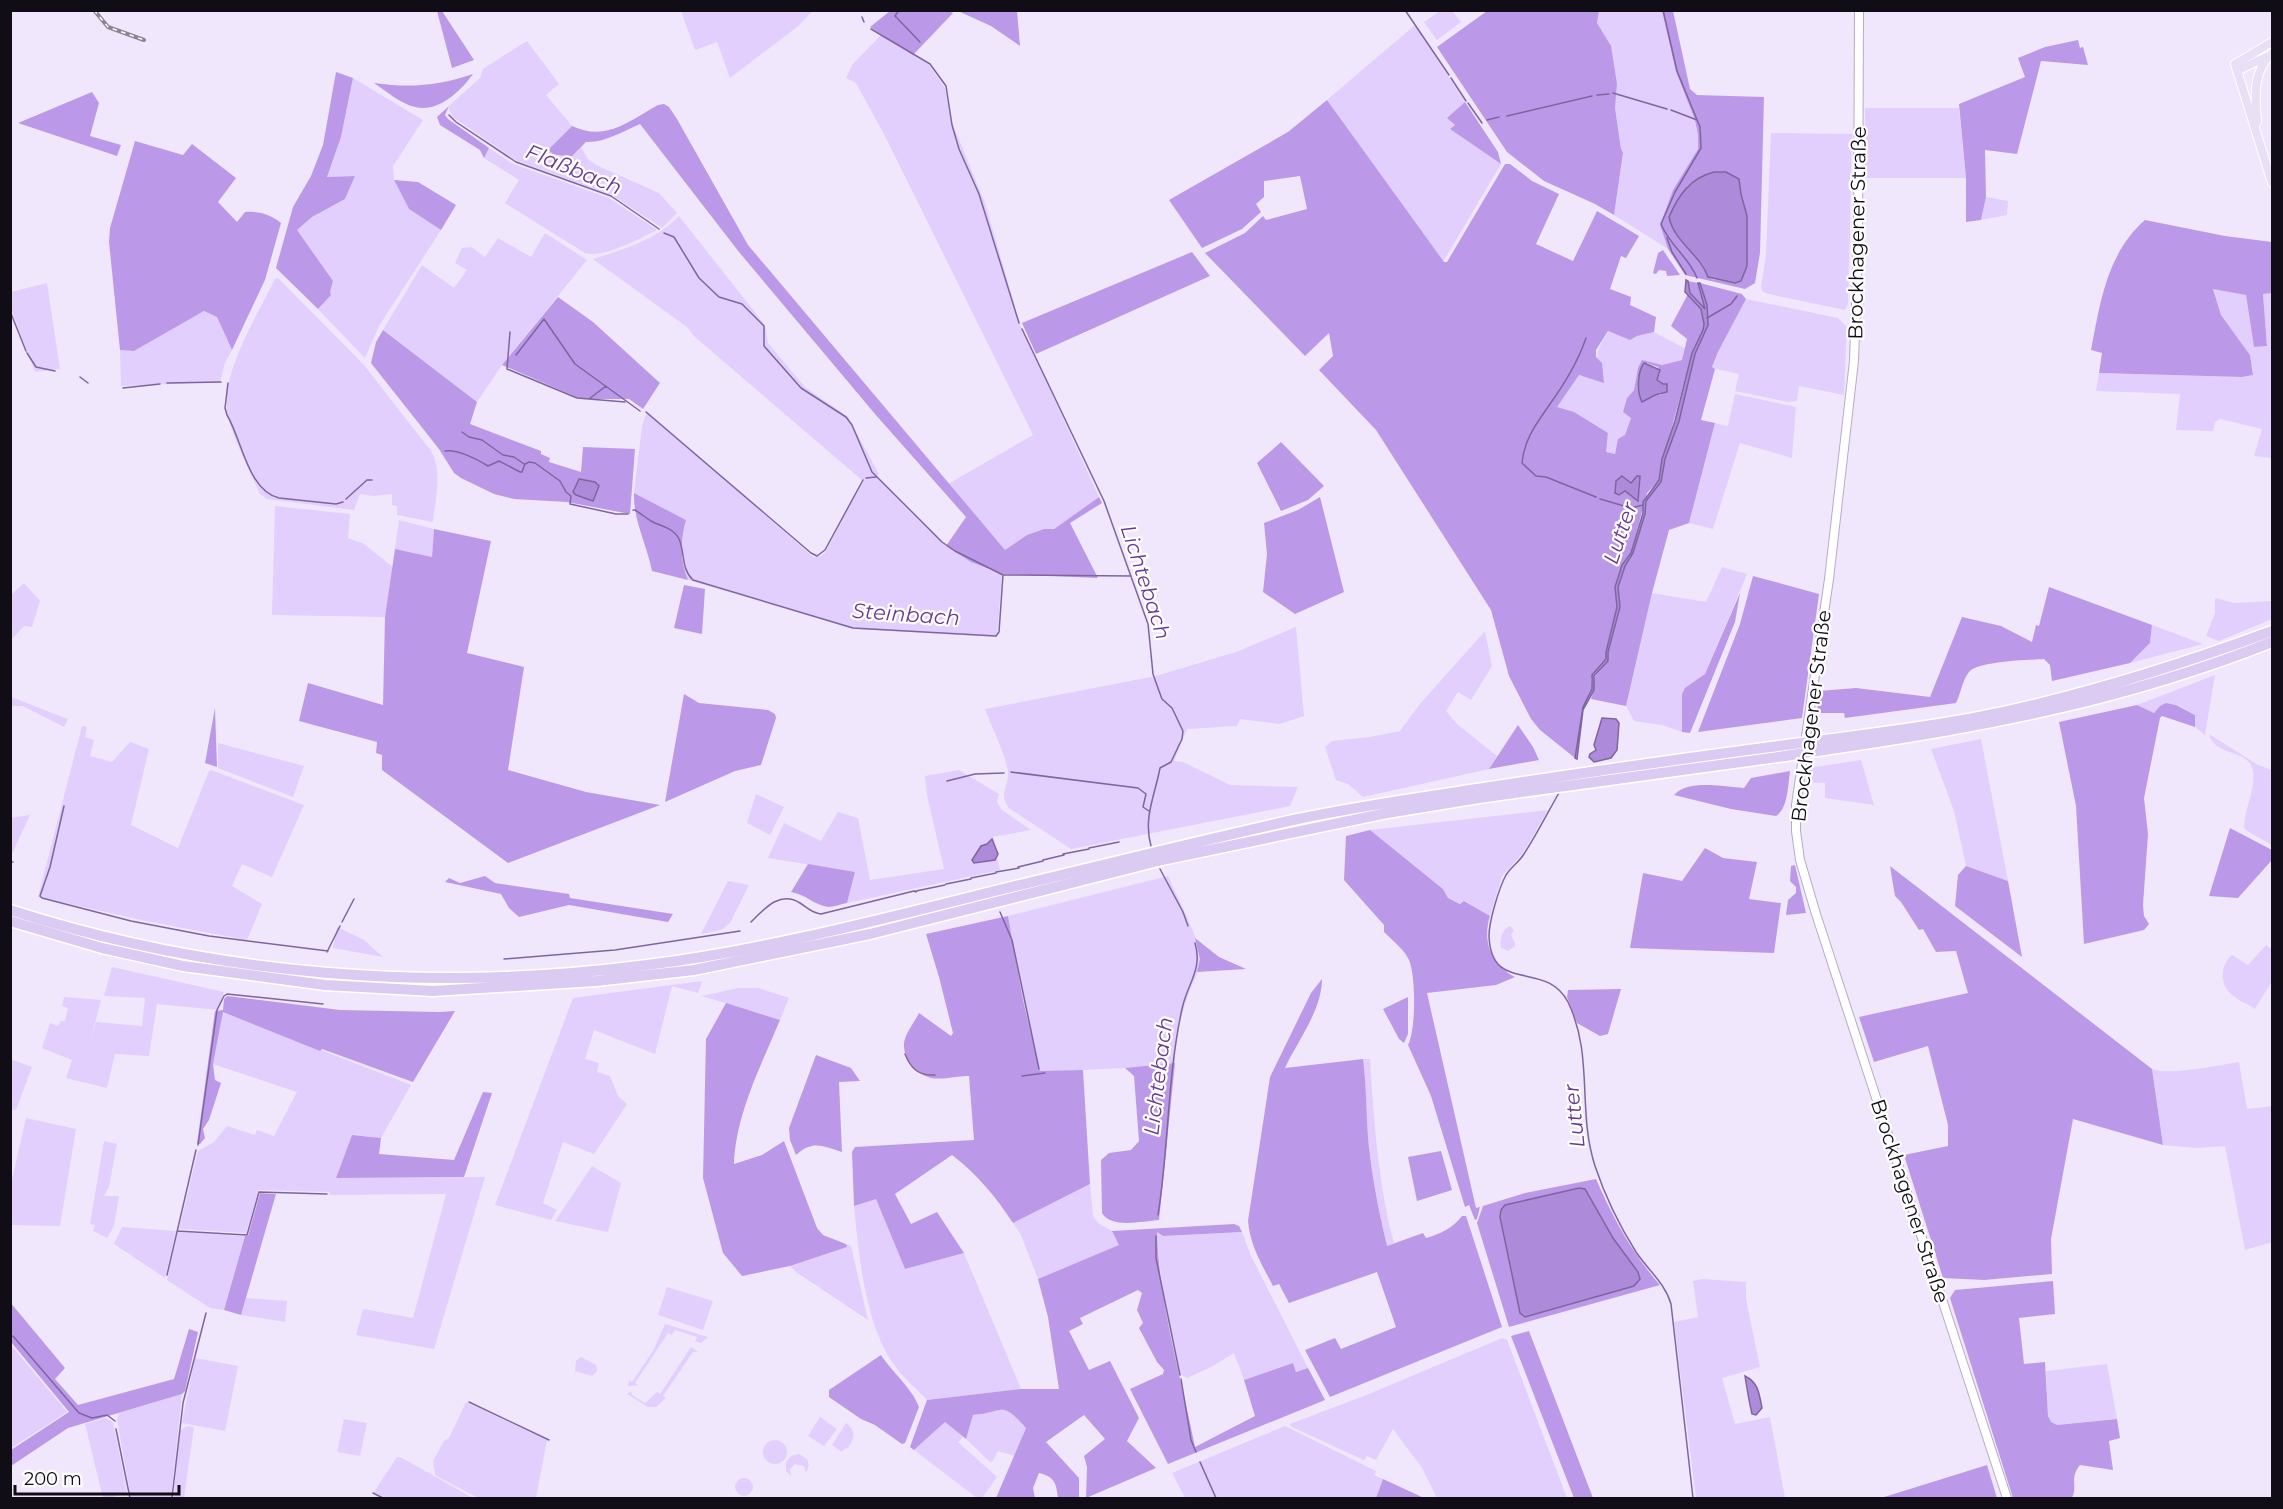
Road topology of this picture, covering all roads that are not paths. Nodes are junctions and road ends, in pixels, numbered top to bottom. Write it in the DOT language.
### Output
graph roads {
  1 [pos="1859,10"];
  2 [pos="2272,42"];
  3 [pos="2272,53"];
  4 [pos="2236,68"];
  5 [pos="2259,140"];
  6 [pos="2272,183"];
  7 [pos="2272,631"];
  8 [pos="2272,642"];
  9 [pos="1825,745"];
  10 [pos="1786,751"];
  11 [pos="1534,785"];
  12 [pos="1155,857"];
  13 [pos="10,910"];
  14 [pos="10,921"];
  15 [pos="2007,1498"];
  1 -- 15 [label="main road, Brockhagener Straße"];
  2 -- 4 [label="main road"];
  3 -- 4 [label="main road"];
  3 -- 5 [label="main road"];
  4 -- 5 [label="main road"];
  5 -- 6 [label="main road"];
  7 -- 9 [label="highway"];
  8 -- 9 [label="highway"];
  9 -- 10 [label="highway, bridge"];
  10 -- 11 [label="highway"];
  10 -- 11 [label="highway"];
  11 -- 12 [label="highway"];
  12 -- 13 [label="highway"];
  12 -- 14 [label="highway"];
}
